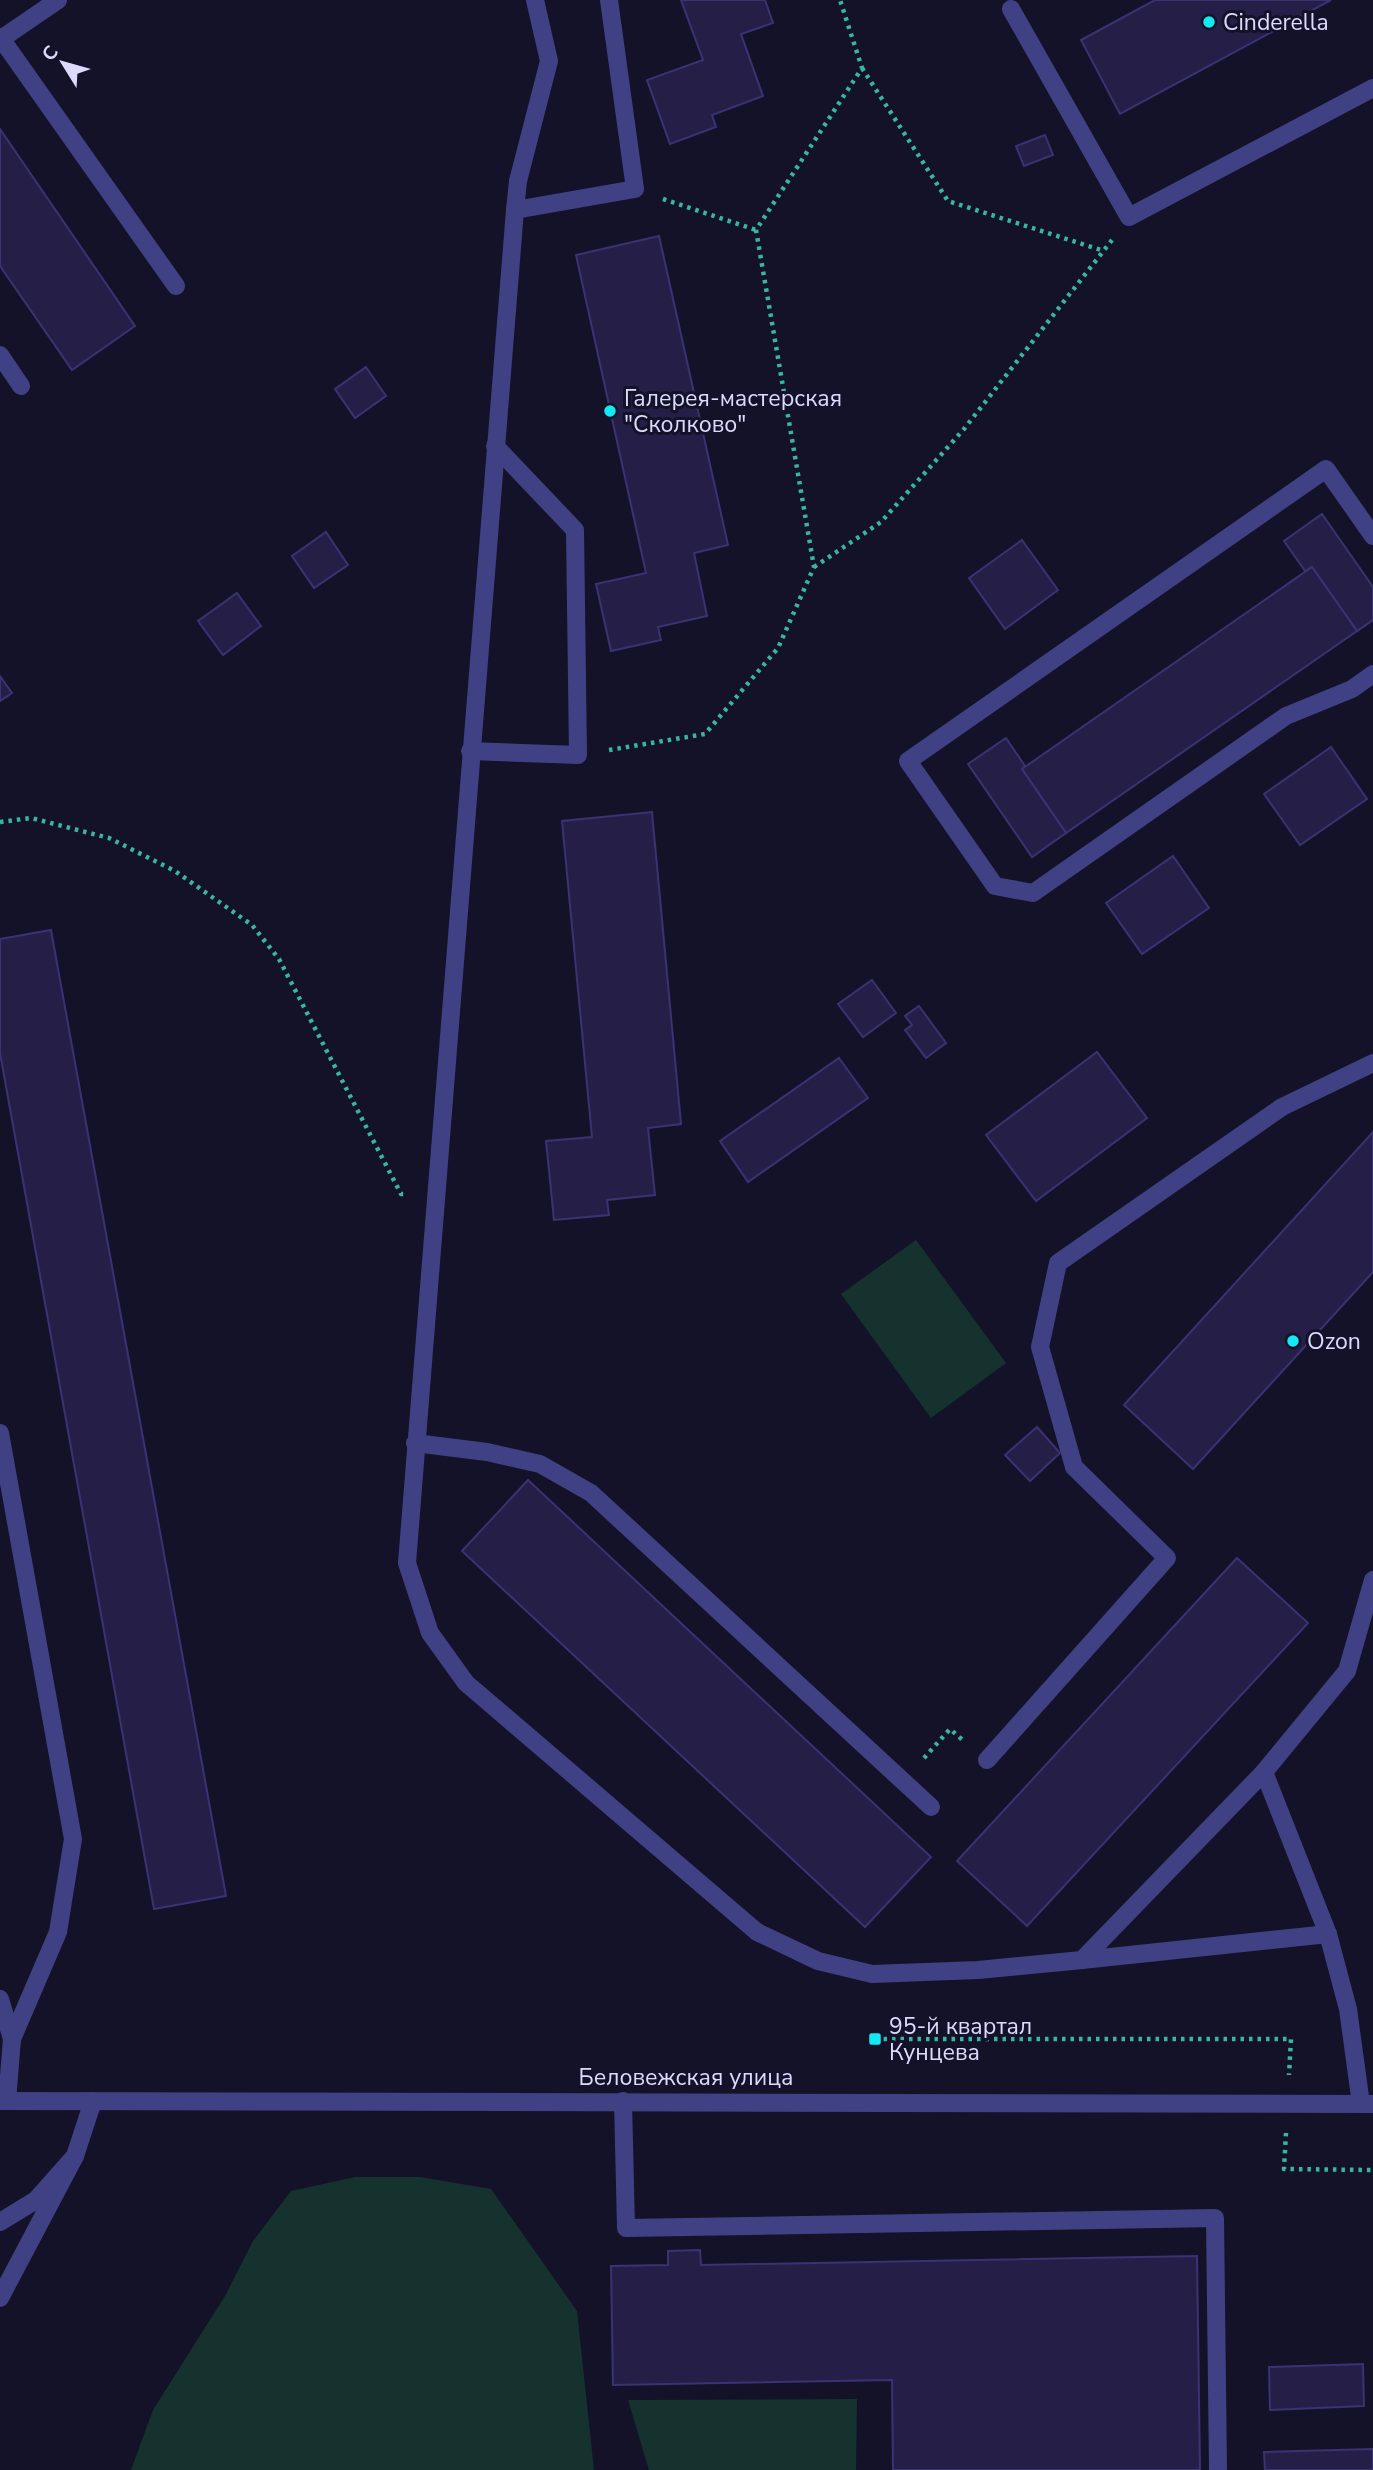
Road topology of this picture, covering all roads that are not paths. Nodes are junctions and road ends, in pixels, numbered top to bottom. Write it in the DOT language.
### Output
graph roads {
  1 [pos="58,0"];
  2 [pos="535,0"];
  3 [pos="609,0"];
  4 [pos="1011,9"];
  5 [pos="1,38"];
  6 [pos="1373,88"];
  7 [pos="515,210"];
  8 [pos="176,286"];
  9 [pos="0,355"];
  10 [pos="21,386"];
  11 [pos="495,446"];
  12 [pos="1373,536"];
  13 [pos="1373,674"];
  14 [pos="470,751"];
  15 [pos="1373,1063"];
  16 [pos="0,1433"];
  17 [pos="415,1443"];
  18 [pos="1373,1580"];
  19 [pos="987,1760"];
  20 [pos="1264,1772"];
  21 [pos="931,1807"];
  22 [pos="1328,1934"];
  23 [pos="1082,1960"];
  24 [pos="0,1999"];
  25 [pos="12,2039"];
  26 [pos="4,2101"];
  27 [pos="93,2101"];
  28 [pos="623,2101"];
  29 [pos="1367,2104"];
  30 [pos="75,2156"];
  31 [pos="0,2222"];
  32 [pos="0,2298"];
  33 [pos="1218,2470"];
  1 -- 5 [label="street"];
  2 -- 7 [label="street"];
  3 -- 7 [label="street"];
  4 -- 6 [label="street"];
  5 -- 8 [label="street"];
  7 -- 11 [label="street"];
  9 -- 10 [label="street"];
  11 -- 14 [label="street"];
  11 -- 14 [label="street"];
  12 -- 13 [label="street"];
  14 -- 17 [label="street"];
  15 -- 19 [label="street"];
  16 -- 25 [label="street"];
  17 -- 21 [label="street"];
  17 -- 23 [label="street"];
  18 -- 20 [label="street"];
  20 -- 22 [label="street"];
  20 -- 23 [label="street"];
  22 -- 23 [label="street"];
  22 -- 29 [label="street"];
  24 -- 25 [label="street"];
  25 -- 26 [label="street"];
  26 -- 27 [label="street, Беловежская улица"];
  27 -- 28 [label="street, Беловежская улица"];
  27 -- 30 [label="street"];
  28 -- 29 [label="street, Беловежская улица"];
  28 -- 33 [label="street"];
  30 -- 31 [label="street"];
  30 -- 32 [label="street"];
}
